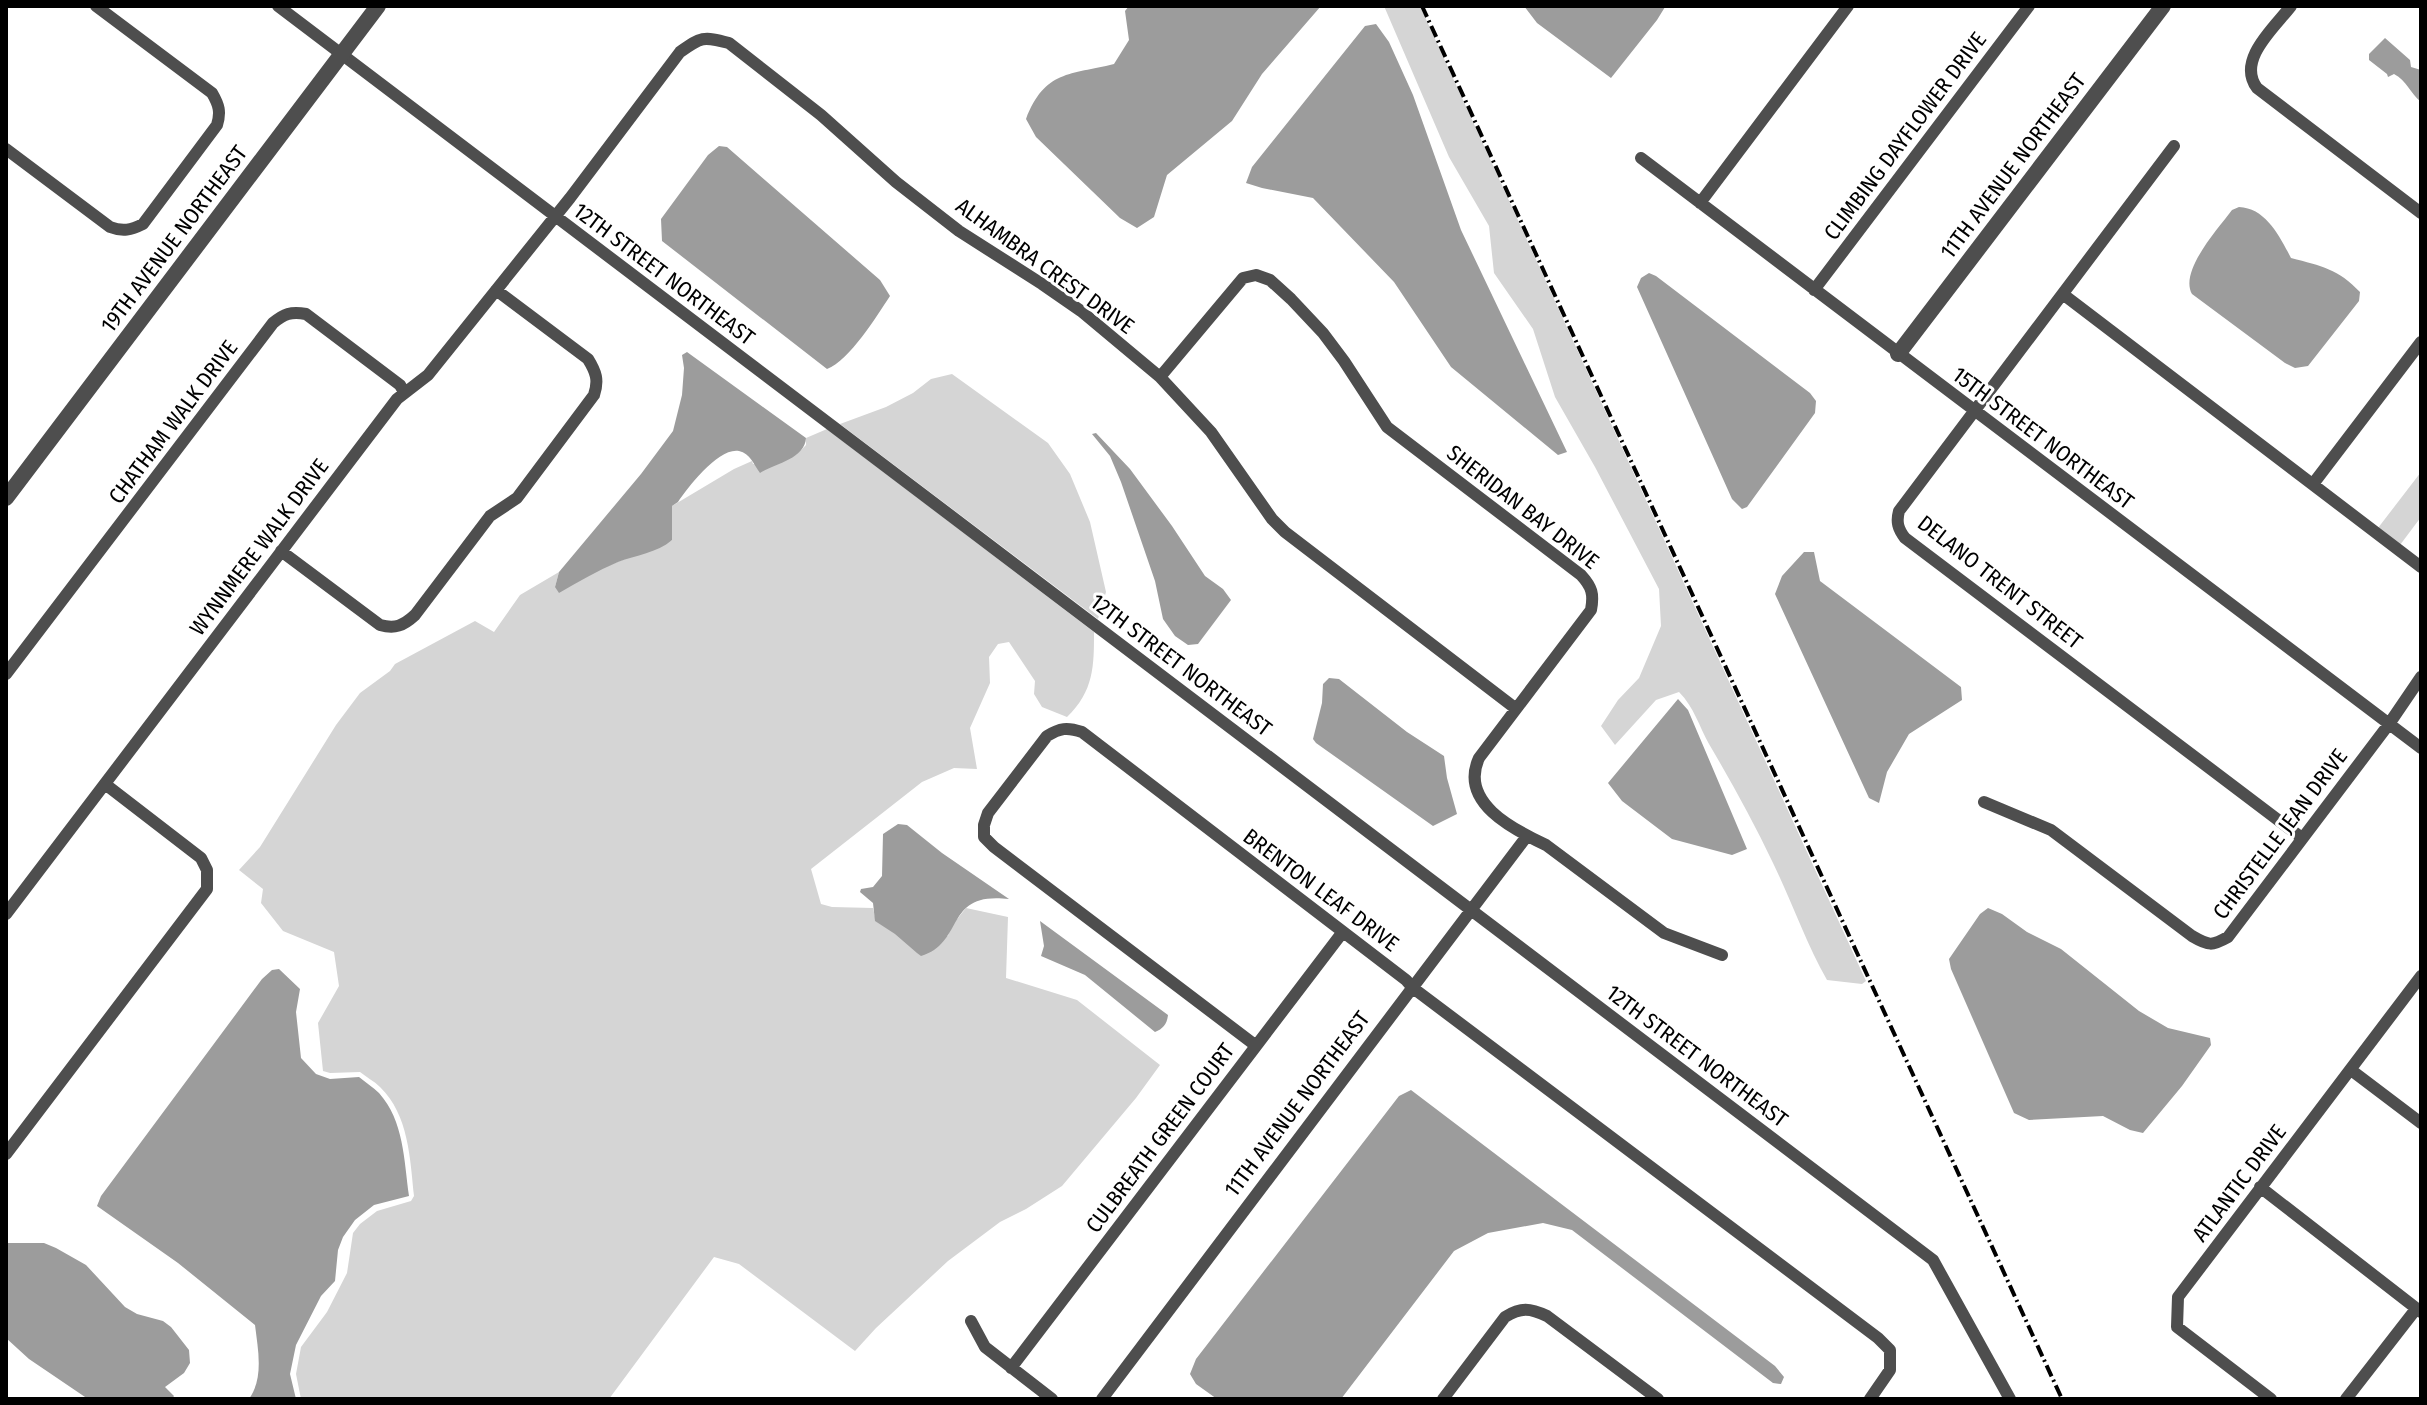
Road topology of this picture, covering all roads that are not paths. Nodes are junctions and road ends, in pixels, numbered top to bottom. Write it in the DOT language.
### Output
graph roads {
  1 [pos="96,6"];
  2 [pos="278,6"];
  3 [pos="378,6"];
  4 [pos="2029,6"];
  5 [pos="2163,6"];
  6 [pos="2291,6"];
  7 [pos="1845,7"];
  8 [pos="341,54"];
  9 [pos="2174,146"];
  10 [pos="6,149"];
  11 [pos="1641,158"];
  12 [pos="1700,203"];
  13 [pos="2421,213"];
  14 [pos="554,216"];
  15 [pos="496,290"];
  16 [pos="1814,290"];
  17 [pos="2064,295"];
  18 [pos="2421,342"];
  19 [pos="1898,354"];
  20 [pos="1160,377"];
  21 [pos="404,392"];
  22 [pos="1975,411"];
  23 [pos="2313,484"];
  24 [pos="6,498"];
  25 [pos="281,551"];
  26 [pos="2421,567"];
  27 [pos="6,674"];
  28 [pos="2421,677"];
  29 [pos="1515,708"];
  30 [pos="2389,724"];
  31 [pos="2421,748"];
  32 [pos="105,784"];
  33 [pos="1984,802"];
  34 [pos="1527,836"];
  35 [pos="2302,838"];
  36 [pos="1472,909"];
  37 [pos="6,914"];
  38 [pos="1342,933"];
  39 [pos="1722,955"];
  40 [pos="2421,976"];
  41 [pos="1413,988"];
  42 [pos="1255,1045"];
  43 [pos="2351,1070"];
  44 [pos="2421,1123"];
  45 [pos="6,1154"];
  46 [pos="2260,1187"];
  47 [pos="2419,1310"];
  48 [pos="971,1321"];
  49 [pos="1011,1368"];
  50 [pos="2007,1394"];
  51 [pos="1052,1399"];
  52 [pos="1102,1399"];
  53 [pos="1443,1399"];
  54 [pos="1658,1399"];
  55 [pos="1870,1399"];
  56 [pos="1996,1399"];
  57 [pos="2271,1399"];
  58 [pos="2346,1399"];
  1 -- 10 [label="street"];
  2 -- 8 [label="street, 12TH STREET NORTHEAST"];
  3 -- 8 [label="street, 19TH AVENUE NORTHEAST"];
  4 -- 16 [label="street, CLIMBING DAYFLOWER DRIVE"];
  5 -- 19 [label="street, 11TH AVENUE NORTHEAST"];
  6 -- 13 [label="street"];
  7 -- 12 [label="street"];
  8 -- 14 [label="street, 12TH STREET NORTHEAST"];
  8 -- 24 [label="street, 19TH AVENUE NORTHEAST"];
  9 -- 17 [label="street, DELANO TRENT STREET"];
  11 -- 12 [label="street, 15TH STREET NORTHEAST"];
  12 -- 16 [label="street, 15TH STREET NORTHEAST"];
  14 -- 15 [label="street, WYNNMERE WALK DRIVE"];
  14 -- 20 [label="street, ALHAMBRA CREST DRIVE"];
  14 -- 36 [label="street, 12TH STREET NORTHEAST"];
  15 -- 21 [label="street, WYNNMERE WALK DRIVE"];
  15 -- 25 [label="street"];
  16 -- 19 [label="street, 15TH STREET NORTHEAST"];
  17 -- 22 [label="street, DELANO TRENT STREET"];
  17 -- 23 [label="street"];
  18 -- 23 [label="street"];
  19 -- 22 [label="street, 15TH STREET NORTHEAST"];
  20 -- 29 [label="street, ALHAMBRA CREST DRIVE"];
  20 -- 29 [label="street, SHERIDAN BAY DRIVE"];
  21 -- 25 [label="street, WYNNMERE WALK DRIVE"];
  21 -- 27 [label="street, CHATHAM WALK DRIVE"];
  22 -- 30 [label="street, 15TH STREET NORTHEAST"];
  22 -- 35 [label="street, DELANO TRENT STREET"];
  23 -- 26 [label="street"];
  25 -- 32 [label="street, WYNNMERE WALK DRIVE"];
  28 -- 30 [label="street, CHRISTELLE JEAN DRIVE"];
  29 -- 34 [label="street, SHERIDAN BAY DRIVE"];
  30 -- 31 [label="street, 15TH STREET NORTHEAST"];
  30 -- 35 [label="street, CHRISTELLE JEAN DRIVE"];
  32 -- 37 [label="street, WYNNMERE WALK DRIVE"];
  32 -- 45 [label="street"];
  33 -- 35 [label="street, CHRISTELLE JEAN DRIVE"];
  34 -- 36 [label="street, 11TH AVENUE NORTHEAST"];
  34 -- 39 [label="street, SHERIDAN BAY DRIVE"];
  36 -- 41 [label="street, 11TH AVENUE NORTHEAST"];
  36 -- 50 [label="street, 12TH STREET NORTHEAST"];
  38 -- 41 [label="street, BRENTON LEAF DRIVE"];
  38 -- 42 [label="street, CULBREATH GREEN COURT"];
  38 -- 42 [label="street, BRENTON LEAF DRIVE"];
  40 -- 43 [label="street, ATLANTIC DRIVE"];
  41 -- 52 [label="street, 11TH AVENUE NORTHEAST"];
  41 -- 55 [label="street, BRENTON LEAF DRIVE"];
  42 -- 49 [label="street, CULBREATH GREEN COURT"];
  43 -- 44 [label="street"];
  43 -- 46 [label="street, ATLANTIC DRIVE"];
  46 -- 47 [label="street"];
  46 -- 57 [label="street, ATLANTIC DRIVE"];
  47 -- 58 [label="street"];
  48 -- 49 [label="street"];
  49 -- 51 [label="street"];
  50 -- 56 [label="street"];
  53 -- 54 [label="street"];
}
